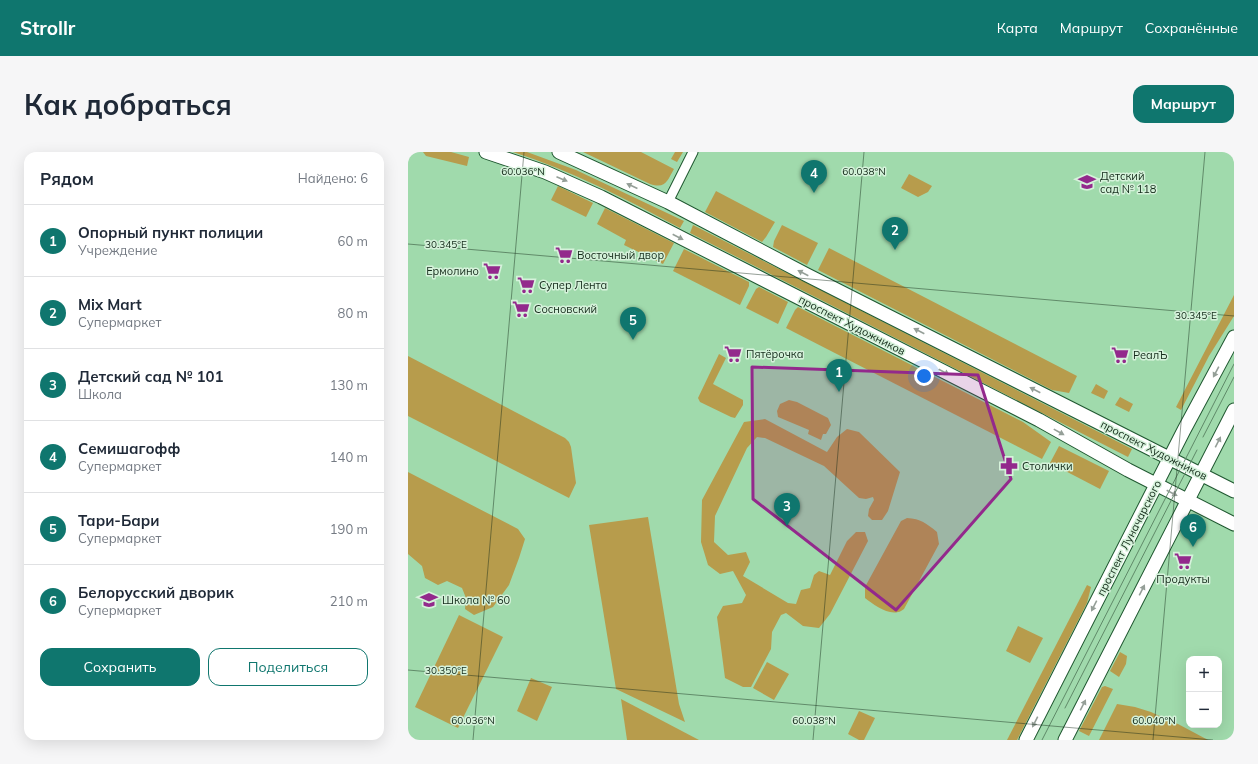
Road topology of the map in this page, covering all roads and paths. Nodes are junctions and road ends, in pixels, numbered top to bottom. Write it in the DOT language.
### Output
graph roads {
  1 [pos="486,152"];
  2 [pos="559,152"];
  3 [pos="693,152"];
  4 [pos="668,202"];
  5 [pos="1234,337"];
  6 [pos="1234,410"];
  7 [pos="1170,458"];
  8 [pos="1202,474"];
  9 [pos="1157,485"];
  10 [pos="1234,491"];
  11 [pos="1188,500"];
  12 [pos="1234,524"];
  13 [pos="1026,740"];
  14 [pos="1065,740"];
  1 -- 9 [label="street, проспект Художников, one-way"];
  4 -- 2 [label="street, проспект Художников, one-way"];
  3 -- 4 [label="street"];
  7 -- 4 [label="street, проспект Художников, one-way"];
  5 -- 7 [label="street, проспект Луначарского, one-way"];
  8 -- 6 [label="street, one-way"];
  7 -- 8 [label="street, проспект Художников"];
  7 -- 9 [label="street, проспект Луначарского"];
  8 -- 10 [label="street, проспект Художников"];
  8 -- 11 [label="street"];
  9 -- 11 [label="street, проспект Художников, one-way"];
  9 -- 13 [label="street, проспект Луначарского, one-way"];
  11 -- 12 [label="street, проспект Художников"];
  14 -- 11 [label="street, one-way"];
}
